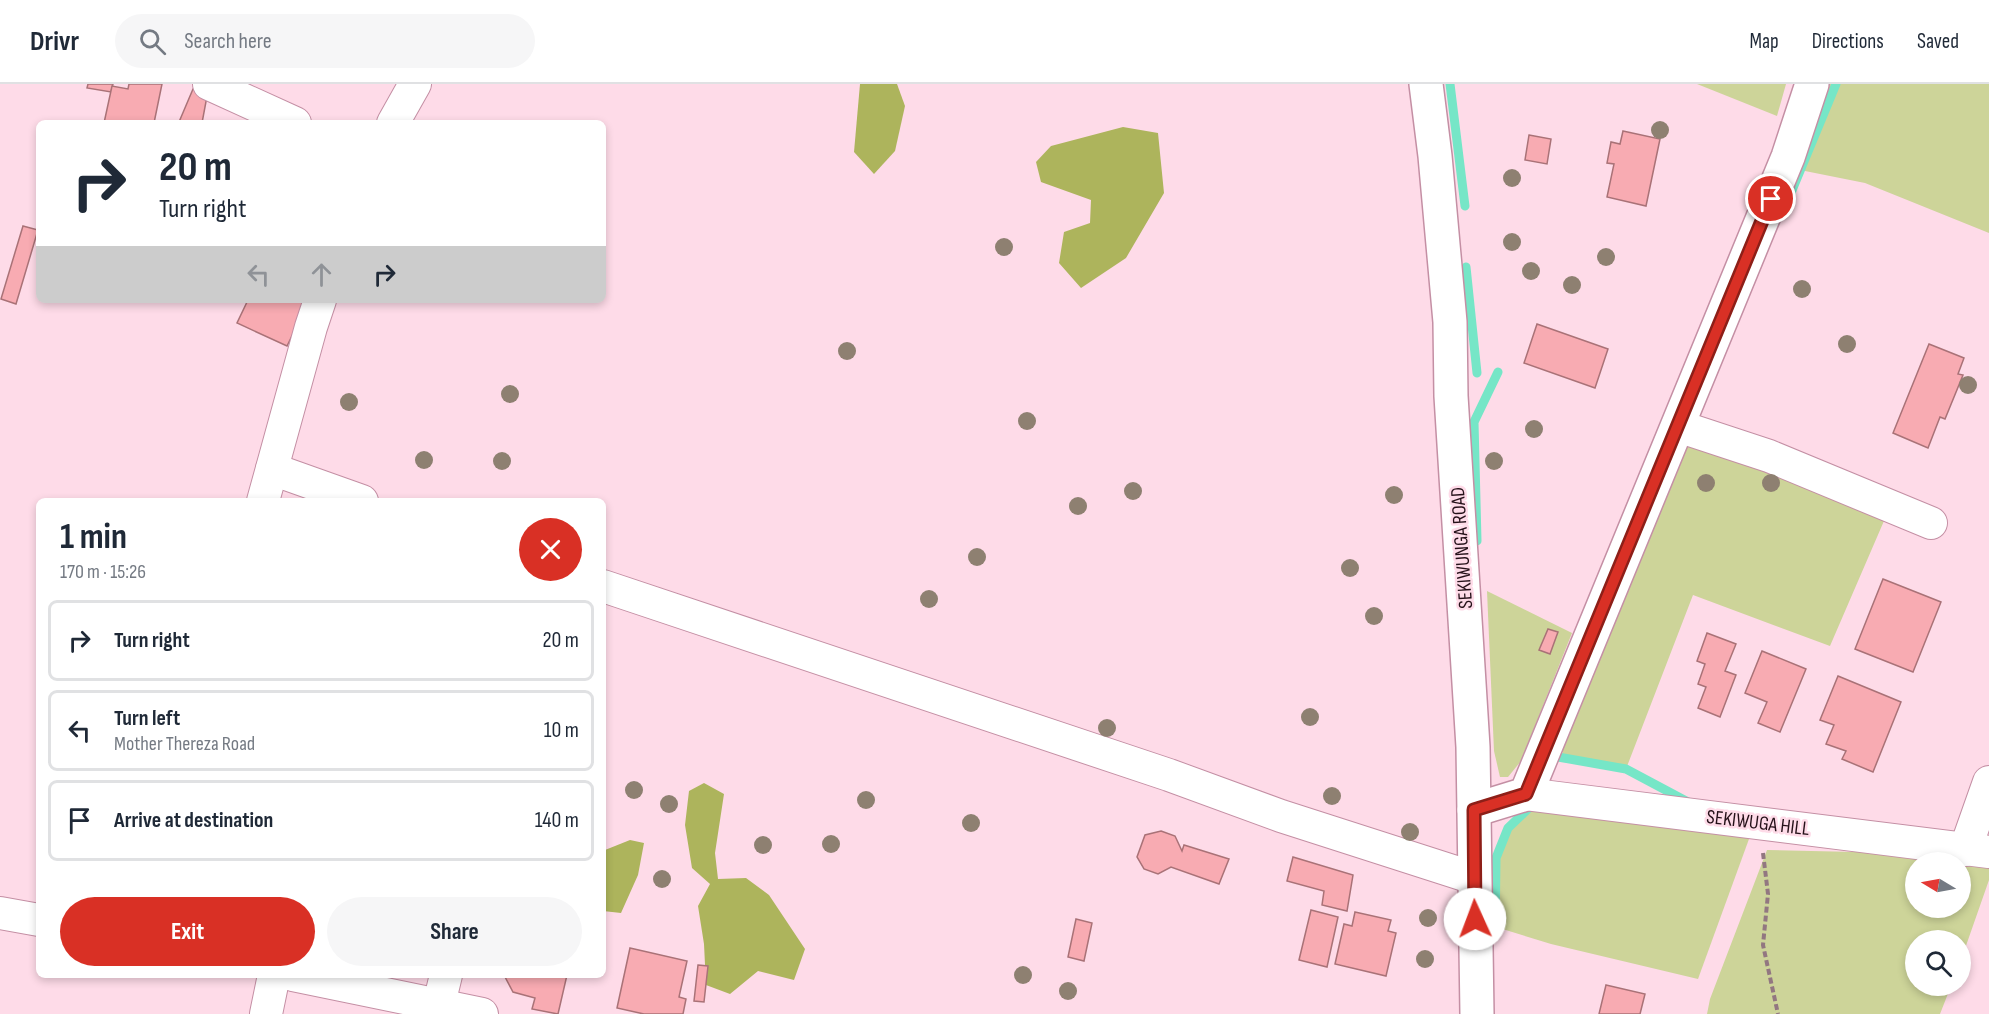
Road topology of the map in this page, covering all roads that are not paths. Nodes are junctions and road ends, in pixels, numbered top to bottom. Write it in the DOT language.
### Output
graph roads {
  1 [pos="209,84"];
  2 [pos="415,84"];
  3 [pos="1426,84"];
  4 [pos="1812,84"];
  5 [pos="288,120"];
  6 [pos="394,120"];
  7 [pos="319,303"];
  8 [pos="1678,426"];
  9 [pos="272,469"];
  10 [pos="264,498"];
  11 [pos="354,498"];
  12 [pos="1931,523"];
  13 [pos="606,587"];
  14 [pos="1989,783"];
  15 [pos="1526,794"];
  16 [pos="1474,810"];
  17 [pos="1977,851"];
  18 [pos="1474,878"];
  19 [pos="0,913"];
  20 [pos="36,919"];
  21 [pos="273,978"];
  22 [pos="323,978"];
  23 [pos="442,990"];
  24 [pos="266,1014"];
  25 [pos="482,1014"];
  26 [pos="1477,1014"];
  1 -- 5 [label="street"];
  2 -- 6 [label="street"];
  3 -- 16 [label="main road, SEKIWUNGA ROAD"];
  4 -- 8 [label="main road"];
  7 -- 9 [label="street"];
  8 -- 12 [label="street"];
  8 -- 15 [label="main road"];
  9 -- 10 [label="street"];
  9 -- 11 [label="street"];
  13 -- 18 [label="street"];
  14 -- 17 [label="street"];
  15 -- 16 [label="main road"];
  15 -- 17 [label="street, SEKIWUGA HILL"];
  16 -- 18 [label="main road, SEKIWUNGA ROAD"];
  18 -- 26 [label="main road, SEKIWUNGA ROAD"];
  19 -- 20 [label="street"];
  21 -- 24 [label="street"];
  22 -- 23 [label="street"];
  23 -- 25 [label="street"];
}
